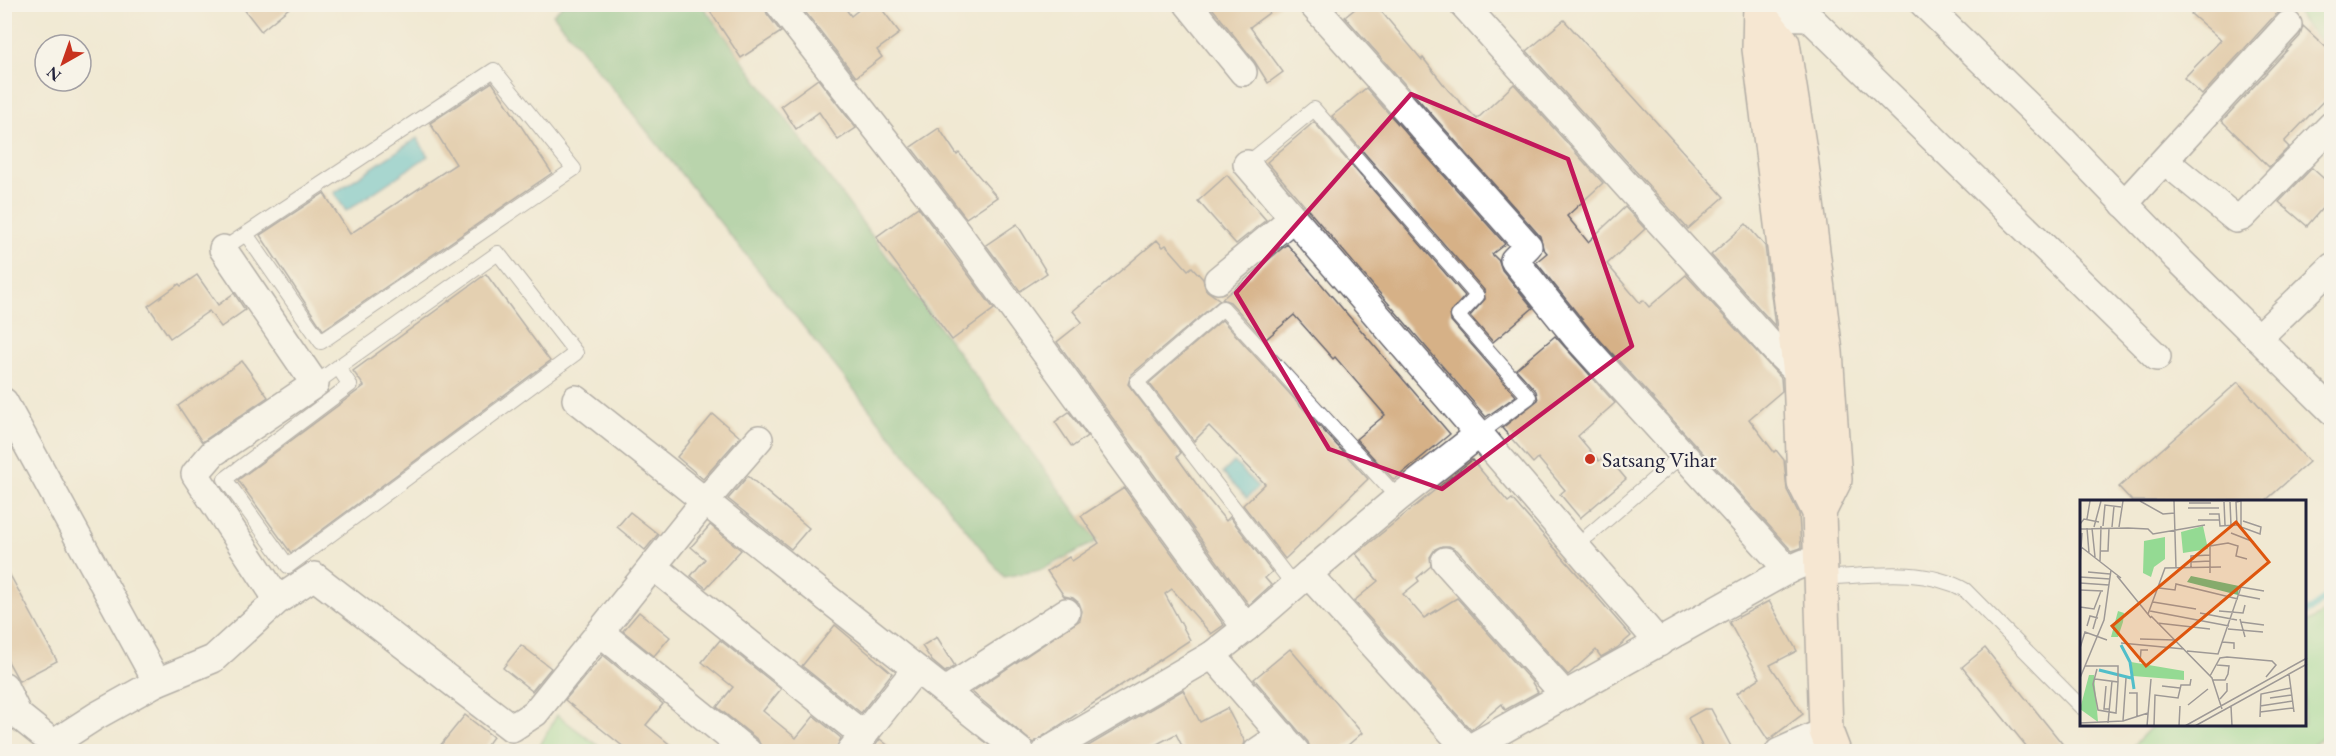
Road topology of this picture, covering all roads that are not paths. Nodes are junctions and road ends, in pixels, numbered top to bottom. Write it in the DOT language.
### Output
graph roads {
  1 [pos="779,4"];
  2 [pos="1188,4"];
  3 [pos="1312,4"];
  4 [pos="1463,4"];
  5 [pos="1924,4"];
  6 [pos="1760,10"];
  7 [pos="2288,25"];
  8 [pos="1243,72"];
  9 [pos="2331,125"];
  10 [pos="2165,161"];
  11 [pos="1247,164"];
  12 [pos="2124,204"];
  13 [pos="1293,218"];
  14 [pos="246,234"];
  15 [pos="223,249"];
  16 [pos="2331,267"];
  17 [pos="1218,280"];
  18 [pos="2258,338"];
  19 [pos="2157,357"];
  20 [pos="338,367"];
  21 [pos="1813,373"];
  22 [pos="315,384"];
  23 [pos="576,399"];
  24 [pos="4,402"];
  25 [pos="2331,411"];
  26 [pos="1479,434"];
  27 [pos="759,440"];
  28 [pos="1683,454"];
  29 [pos="1398,498"];
  30 [pos="705,501"];
  31 [pos="1589,535"];
  32 [pos="1445,561"];
  33 [pos="653,566"];
  34 [pos="1822,567"];
  35 [pos="1788,570"];
  36 [pos="1302,580"];
  37 [pos="279,600"];
  38 [pos="1066,612"];
  39 [pos="1246,628"];
  40 [pos="601,633"];
  41 [pos="1659,643"];
  42 [pos="1212,655"];
  43 [pos="916,669"];
  44 [pos="157,682"];
  45 [pos="4,686"];
  46 [pos="945,691"];
  47 [pos="1564,695"];
  48 [pos="2080,706"];
  49 [pos="11,724"];
  50 [pos="856,743"];
  51 [pos="1289,743"];
  52 [pos="1827,744"];
  53 [pos="59,747"];
  54 [pos="1006,747"];
  55 [pos="1465,750"];
  56 [pos="748,752"];
  57 [pos="1046,752"];
  58 [pos="1257,752"];
  59 [pos="1779,752"];
  1 -- 39 [label="street"];
  2 -- 8 [label="street"];
  3 -- 28 [label="street"];
  4 -- 21 [label="street"];
  5 -- 12 [label="street"];
  6 -- 19 [label="street"];
  6 -- 21 [label="main road"];
  7 -- 10 [label="street"];
  9 -- 10 [label="street"];
  10 -- 12 [label="street"];
  11 -- 13 [label="street"];
  11 -- 26 [label="lane"];
  12 -- 18 [label="street"];
  13 -- 17 [label="street"];
  13 -- 26 [label="street"];
  14 -- 14 [label="lane"];
  14 -- 15 [label="lane"];
  15 -- 22 [label="street"];
  16 -- 18 [label="street"];
  18 -- 25 [label="street"];
  20 -- 20 [label="lane"];
  20 -- 22 [label="lane"];
  21 -- 34 [label="main road"];
  22 -- 37 [label="street"];
  23 -- 30 [label="street"];
  24 -- 44 [label="street"];
  26 -- 29 [label="street"];
  26 -- 41 [label="street"];
  27 -- 30 [label="street"];
  28 -- 31 [label="lane"];
  28 -- 35 [label="street"];
  29 -- 36 [label="street"];
  29 -- 36 [label="lane"];
  30 -- 33 [label="street"];
  30 -- 43 [label="street"];
  32 -- 47 [label="street"];
  33 -- 40 [label="street"];
  33 -- 50 [label="street"];
  34 -- 35 [label="street"];
  34 -- 48 [label="lane"];
  34 -- 52 [label="main road"];
  35 -- 41 [label="street"];
  36 -- 39 [label="street"];
  36 -- 55 [label="street"];
  37 -- 40 [label="street"];
  37 -- 44 [label="street"];
  38 -- 46 [label="street"];
  39 -- 42 [label="street"];
  40 -- 56 [label="street"];
  41 -- 47 [label="street"];
  42 -- 51 [label="street"];
  42 -- 57 [label="street"];
  43 -- 46 [label="street"];
  43 -- 50 [label="street"];
  44 -- 53 [label="street"];
  45 -- 49 [label="street"];
  46 -- 54 [label="street"];
  47 -- 55 [label="street"];
  49 -- 53 [label="street"];
  51 -- 58 [label="street"];
  52 -- 59 [label="street"];
}
